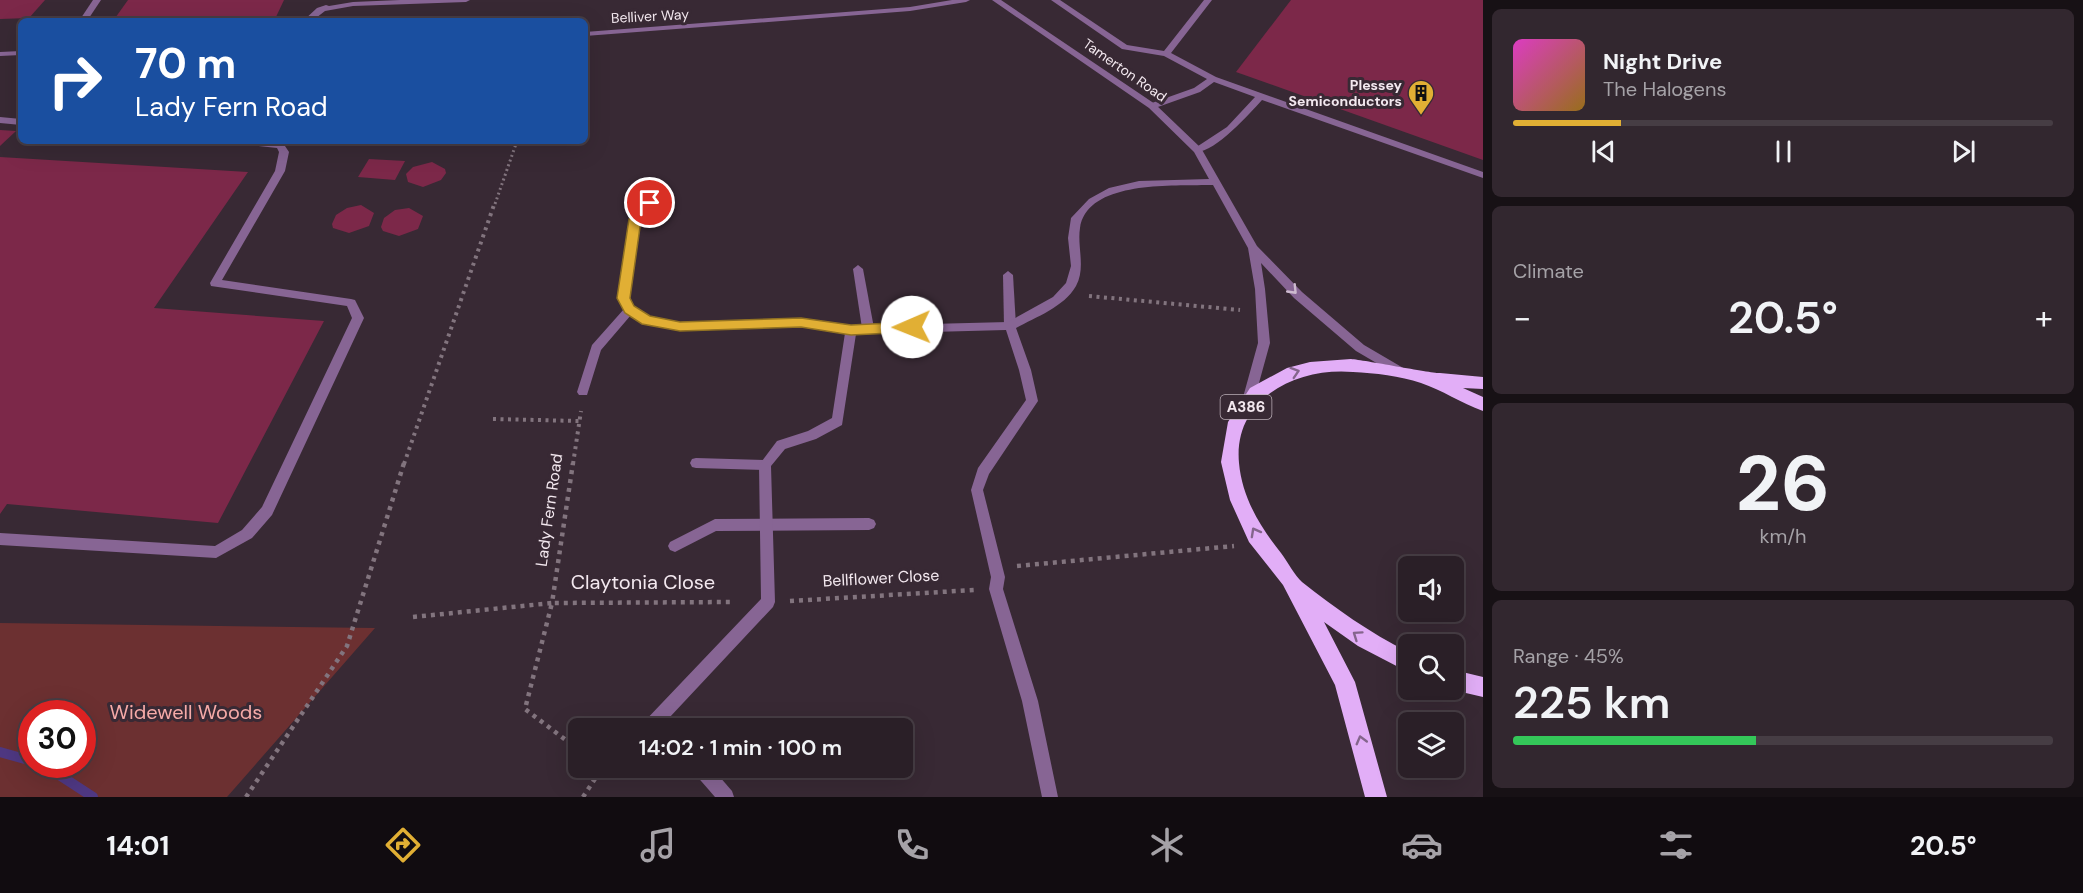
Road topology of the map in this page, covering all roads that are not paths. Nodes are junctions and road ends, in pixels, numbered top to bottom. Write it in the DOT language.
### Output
graph roads {
  1 [pos="97,0"];
  2 [pos="340,0"];
  3 [pos="466,0"];
  4 [pos="966,0"];
  5 [pos="996,0"];
  6 [pos="1056,0"];
  7 [pos="1208,0"];
  8 [pos="320,10"];
  9 [pos="85,18"];
  10 [pos="311,18"];
  11 [pos="588,34"];
  12 [pos="18,53"];
  13 [pos="0,54"];
  14 [pos="1166,54"];
  15 [pos="1213,78"];
  16 [pos="1261,96"];
  17 [pos="1152,106"];
  18 [pos="0,120"];
  19 [pos="18,122"];
  20 [pos="270,144"];
  21 [pos="1198,150"];
  22 [pos="1483,175"];
  23 [pos="1217,182"];
  24 [pos="650,203"];
  25 [pos="1253,248"];
  26 [pos="858,269"];
  27 [pos="1008,275"];
  28 [pos="630,309"];
  29 [pos="1010,326"];
  30 [pos="868,328"];
  31 [pos="851,330"];
  32 [pos="1401,372"];
  33 [pos="1424,377"];
  34 [pos="1483,383"];
  35 [pos="583,392"];
  36 [pos="1483,404"];
  37 [pos="1246,408"];
  38 [pos="696,464"];
  39 [pos="765,465"];
  40 [pos="765,523"];
  41 [pos="869,524"];
  42 [pos="0,539"];
  43 [pos="675,546"];
  44 [pos="1290,579"];
  45 [pos="1398,657"];
  46 [pos="1464,682"];
  47 [pos="1483,687"];
  48 [pos="668,718"];
  49 [pos="710,778"];
  50 [pos="726,797"];
  51 [pos="1050,797"];
  52 [pos="1376,797"];
  1 -- 9 [label="street"];
  2 -- 8 [label="street"];
  3 -- 8 [label="street"];
  4 -- 11 [label="street, Belliver Way"];
  5 -- 17 [label="street, Tamerton Road"];
  6 -- 14 [label="street"];
  7 -- 14 [label="street"];
  8 -- 10 [label="street"];
  12 -- 13 [label="street"];
  14 -- 15 [label="street"];
  15 -- 16 [label="street"];
  15 -- 17 [label="street"];
  16 -- 21 [label="street"];
  16 -- 22 [label="street"];
  17 -- 21 [label="street, Tamerton Road"];
  18 -- 19 [label="street"];
  20 -- 42 [label="street"];
  21 -- 23 [label="street, Tamerton Road"];
  23 -- 25 [label="street, Tamerton Road"];
  23 -- 29 [label="street"];
  24 -- 28 [label="street"];
  25 -- 32 [label="street, Tamerton Road, one-way"];
  25 -- 37 [label="street, Tamerton Road"];
  26 -- 30 [label="street"];
  27 -- 29 [label="street"];
  28 -- 31 [label="street"];
  28 -- 35 [label="street"];
  29 -- 30 [label="street"];
  29 -- 51 [label="street"];
  30 -- 31 [label="street"];
  31 -- 39 [label="street"];
  32 -- 33 [label="highway, A386"];
  37 -- 32 [label="highway, A386, one-way"];
  33 -- 34 [label="highway, A386"];
  33 -- 36 [label="highway, A386"];
  44 -- 37 [label="highway, A386, one-way"];
  38 -- 39 [label="street"];
  39 -- 40 [label="street"];
  40 -- 41 [label="street"];
  40 -- 43 [label="street"];
  40 -- 48 [label="street"];
  45 -- 44 [label="highway, A386, one-way"];
  52 -- 44 [label="highway, A386, one-way"];
  46 -- 47 [label="highway"];
  49 -- 50 [label="street"];
}
